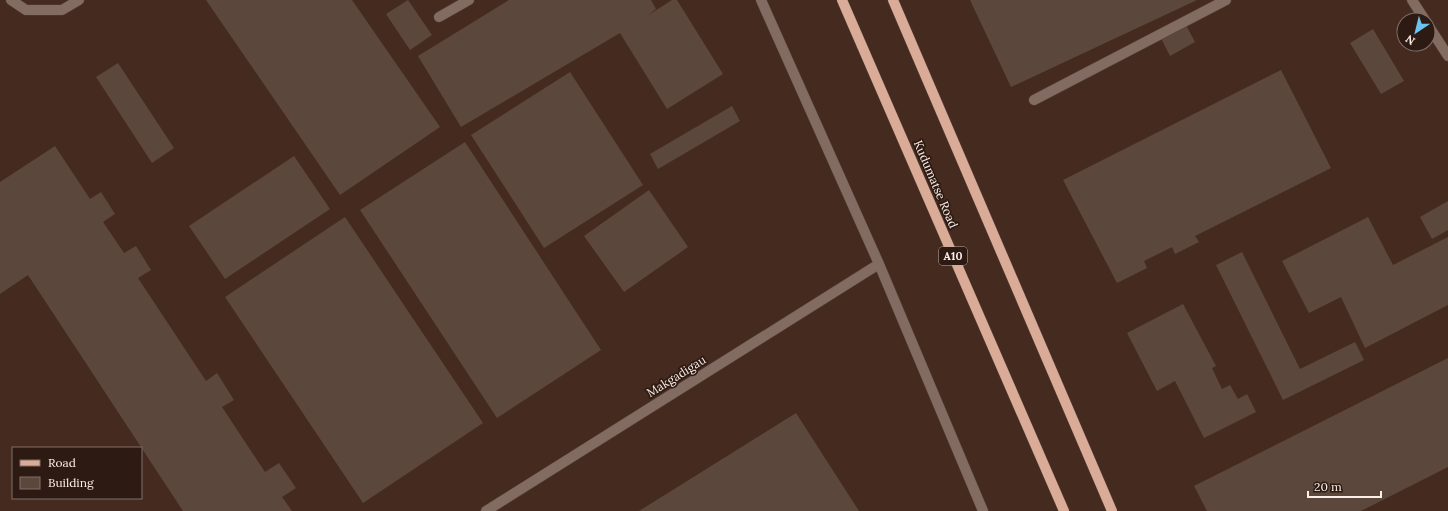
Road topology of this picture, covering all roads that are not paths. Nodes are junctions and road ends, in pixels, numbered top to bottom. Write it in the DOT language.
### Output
graph roads {
  1 [pos="11,0"];
  2 [pos="79,0"];
  3 [pos="469,0"];
  4 [pos="761,0"];
  5 [pos="842,0"];
  6 [pos="893,0"];
  7 [pos="1226,0"];
  8 [pos="1412,0"];
  9 [pos="1420,12"];
  10 [pos="439,17"];
  11 [pos="1436,37"];
  12 [pos="1448,56"];
  13 [pos="1034,100"];
  14 [pos="879,264"];
  15 [pos="486,511"];
  16 [pos="983,511"];
  17 [pos="1064,511"];
  18 [pos="1112,511"];
  1 -- 2 [label="street"];
  3 -- 10 [label="street"];
  4 -- 14 [label="street"];
  5 -- 17 [label="main road, Kudumatse Road / A10"];
  6 -- 18 [label="main road"];
  7 -- 13 [label="street"];
  8 -- 9 [label="street"];
  11 -- 12 [label="street"];
  14 -- 15 [label="street, Makgadigau"];
  14 -- 16 [label="street"];
}
